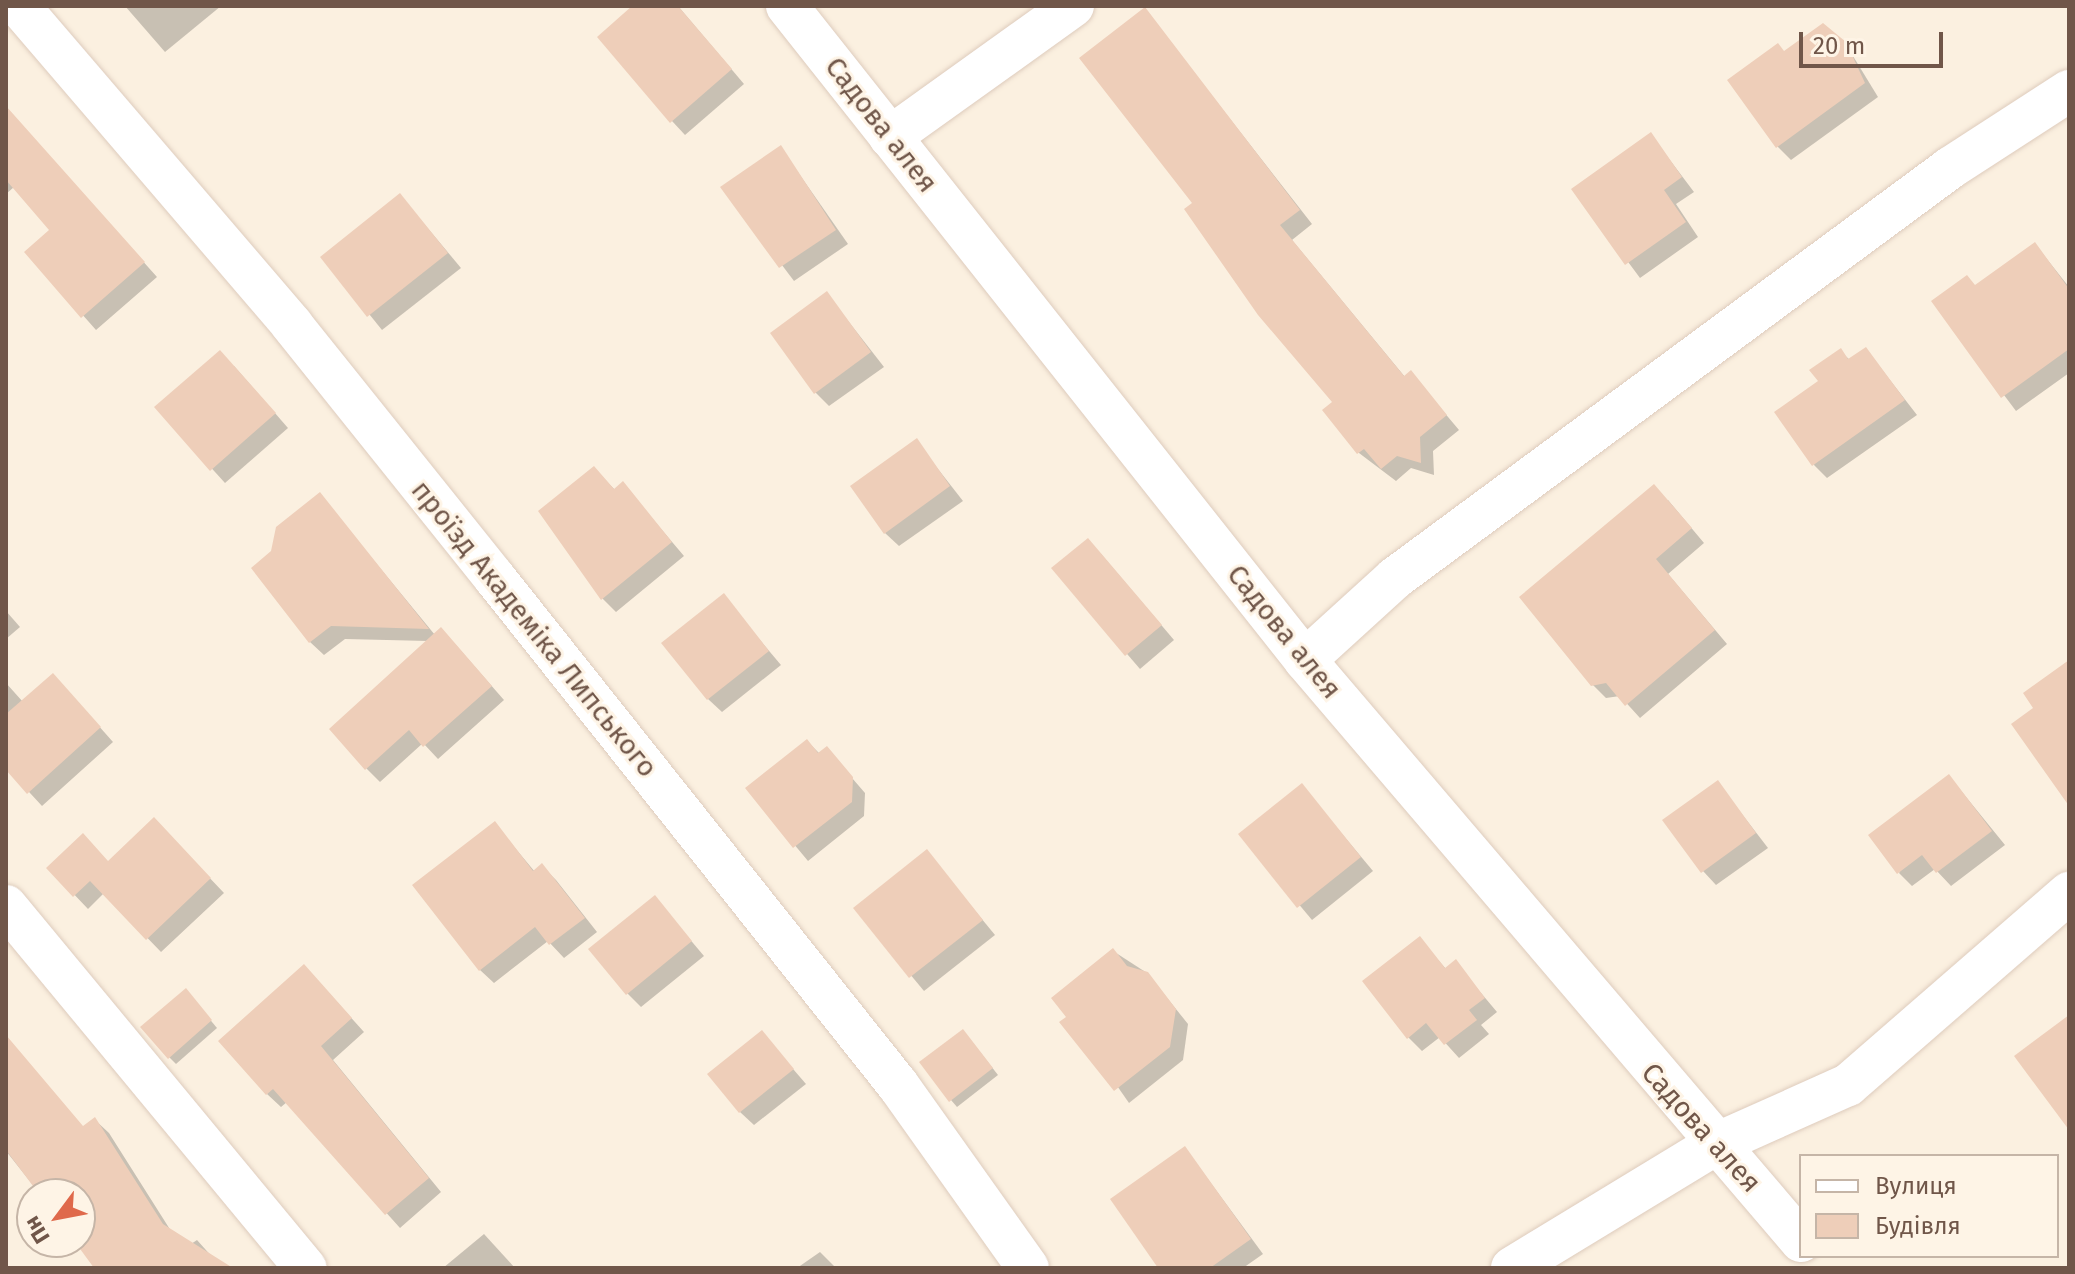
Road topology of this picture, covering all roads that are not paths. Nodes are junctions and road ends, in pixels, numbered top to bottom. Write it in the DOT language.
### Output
graph roads {
  1 [pos="19,6"];
  2 [pos="787,6"];
  3 [pos="1073,6"];
  4 [pos="2069,91"];
  5 [pos="890,137"];
  6 [pos="1305,660"];
  7 [pos="2069,893"];
  8 [pos="6,906"];
  9 [pos="1716,1144"];
  10 [pos="1799,1239"];
  11 [pos="305,1268"];
  12 [pos="1028,1268"];
  13 [pos="1512,1268"];
  1 -- 12 [label="street, проїзд Академіка Липського"];
  2 -- 5 [label="street, Садова алея"];
  3 -- 5 [label="street"];
  4 -- 6 [label="street"];
  5 -- 6 [label="street, Садова алея"];
  6 -- 9 [label="street, Садова алея"];
  7 -- 9 [label="street"];
  8 -- 11 [label="street"];
  9 -- 10 [label="street, Садова алея"];
  9 -- 13 [label="street"];
}
